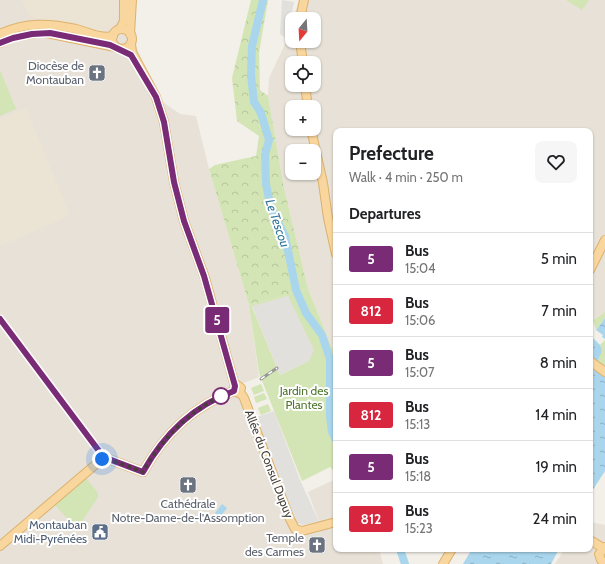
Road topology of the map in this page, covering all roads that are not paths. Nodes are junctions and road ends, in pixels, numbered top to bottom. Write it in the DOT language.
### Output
graph roads {
  1 [pos="124,0"];
  2 [pos="132,0"];
  3 [pos="304,0"];
  4 [pos="301,12"];
  5 [pos="120,30"];
  6 [pos="0,34"];
  7 [pos="130,34"];
  8 [pos="112,36"];
  9 [pos="0,43"];
  10 [pos="131,44"];
  11 [pos="117,48"];
  12 [pos="144,76"];
  13 [pos="313,136"];
  14 [pos="333,240"];
  15 [pos="605,240"];
  16 [pos="593,264"];
  17 [pos="593,363"];
  18 [pos="605,372"];
  19 [pos="236,389"];
  20 [pos="333,523"];
  21 [pos="593,544"];
  22 [pos="0,546"];
  23 [pos="593,548"];
  24 [pos="450,552"];
  25 [pos="602,556"];
  26 [pos="443,564"];
  1 -- 5 [label="main road"];
  2 -- 7 [label="main road"];
  3 -- 4 [label="main road"];
  5 -- 7 [label="main road"];
  5 -- 8 [label="main road"];
  6 -- 8 [label="main road"];
  7 -- 10 [label="main road"];
  8 -- 11 [label="main road"];
  9 -- 11 [label="main road"];
  10 -- 11 [label="main road"];
  10 -- 12 [label="main road"];
  11 -- 12 [label="main road"];
  12 -- 19 [label="main road, Allée du Consul Dupuy"];
  13 -- 14 [label="main road"];
  15 -- 16 [label="main road"];
  17 -- 18 [label="main road"];
  19 -- 20 [label="main road, Allée du Consul Dupuy"];
  19 -- 22 [label="main road"];
  21 -- 25 [label="main road"];
  23 -- 25 [label="main road"];
  24 -- 26 [label="main road"];
}
